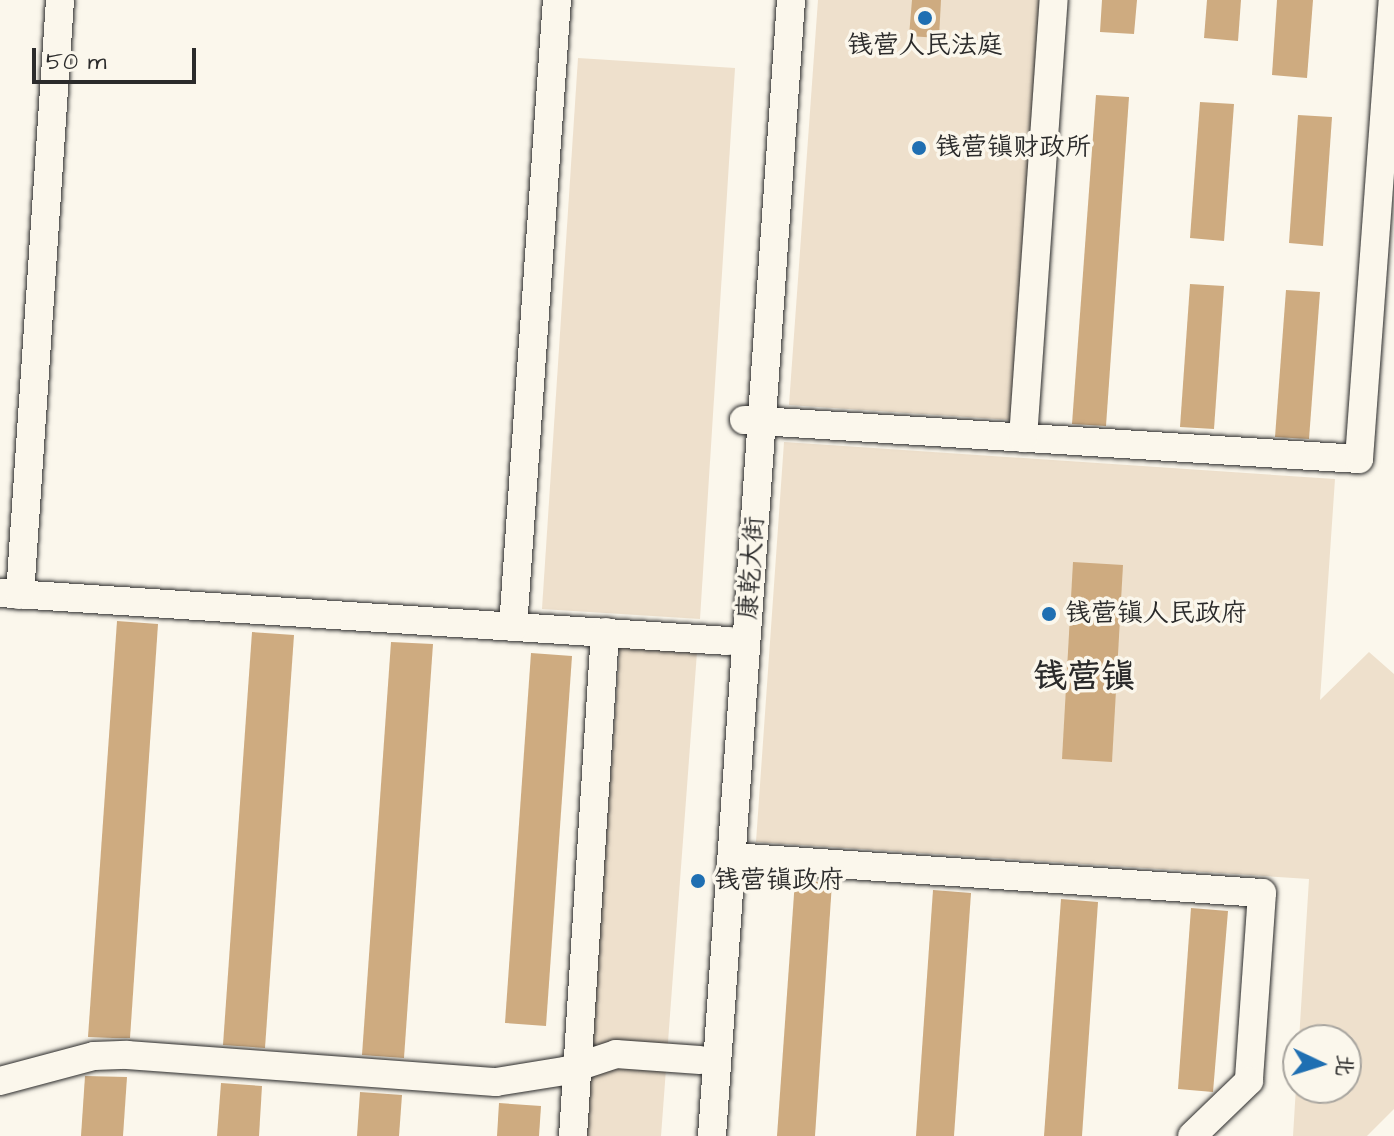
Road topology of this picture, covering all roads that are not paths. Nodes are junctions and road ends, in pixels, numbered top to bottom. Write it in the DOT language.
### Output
graph roads {
  1 [pos="60,0"];
  2 [pos="557,0"];
  3 [pos="773,0"];
  4 [pos="791,0"];
  5 [pos="1054,0"];
  6 [pos="1393,0"];
  7 [pos="753,421"];
  8 [pos="1023,438"];
  9 [pos="10,594"];
  10 [pos="513,627"];
  11 [pos="605,632"];
  12 [pos="728,641"];
  13 [pos="732,857"];
  14 [pos="700,1060"];
  15 [pos="578,1066"];
  16 [pos="0,1081"];
  17 [pos="573,1136"];
  18 [pos="695,1136"];
  19 [pos="712,1136"];
  20 [pos="1192,1136"];
  1 -- 9 [label="street"];
  2 -- 10 [label="street"];
  3 -- 7 [label="street, 康乾大街"];
  4 -- 7 [label="street, 康乾大街"];
  5 -- 8 [label="street"];
  6 -- 8 [label="street"];
  7 -- 8 [label="street"];
  7 -- 12 [label="street, 康乾大街"];
  7 -- 13 [label="street, 康乾大街"];
  9 -- 10 [label="street"];
  10 -- 11 [label="street"];
  11 -- 12 [label="street"];
  11 -- 15 [label="street"];
  12 -- 14 [label="street, 康乾大街"];
  13 -- 19 [label="street, 康乾大街"];
  13 -- 20 [label="street"];
  14 -- 15 [label="street"];
  14 -- 18 [label="street, 康乾大街"];
  15 -- 16 [label="street"];
  15 -- 17 [label="street"];
}
